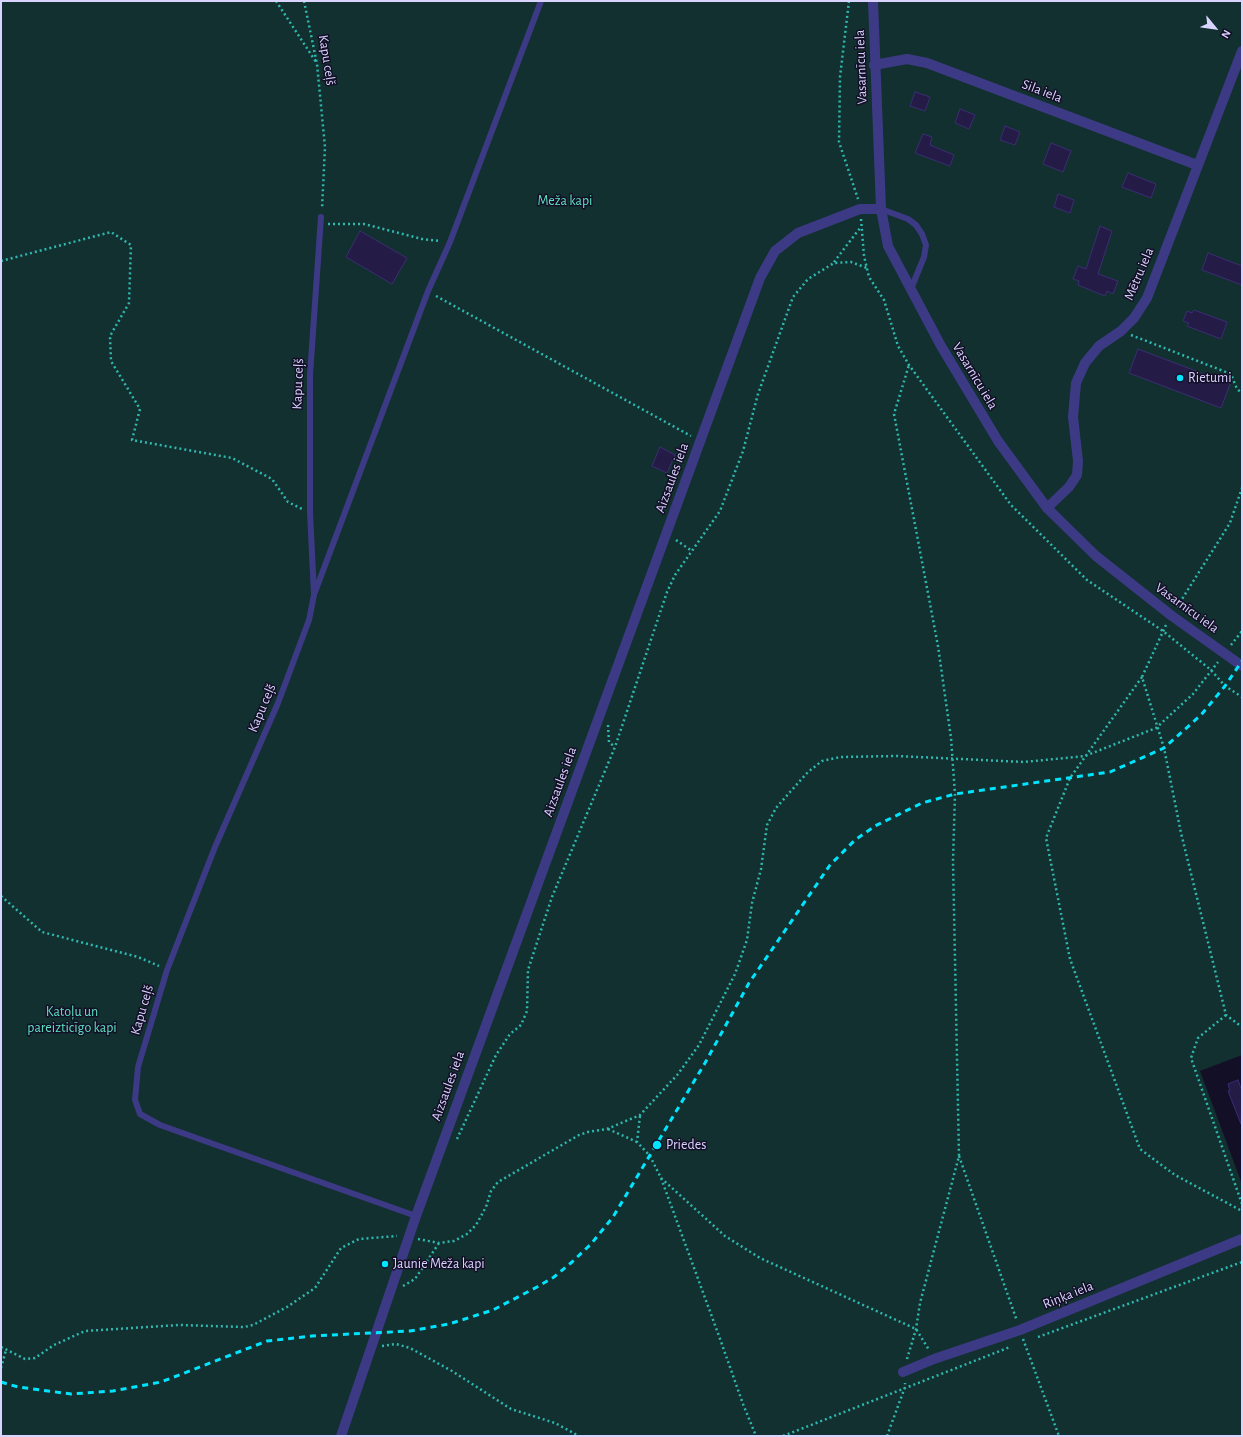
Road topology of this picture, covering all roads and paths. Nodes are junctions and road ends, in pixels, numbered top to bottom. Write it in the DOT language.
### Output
graph roads {
  1 [pos="276,1"];
  2 [pos="304,1"];
  3 [pos="541,1"];
  4 [pos="848,1"];
  5 [pos="873,1"];
  6 [pos="1242,51"];
  7 [pos="317,64"];
  8 [pos="874,65"];
  9 [pos="1197,165"];
  10 [pos="860,209"];
  11 [pos="881,209"];
  12 [pos="321,217"];
  13 [pos="321,224"];
  14 [pos="861,228"];
  15 [pos="450,242"];
  16 [pos="1,261"];
  17 [pos="834,263"];
  18 [pos="867,268"];
  19 [pos="911,289"];
  20 [pos="428,291"];
  21 [pos="1121,331"];
  22 [pos="909,365"];
  23 [pos="1242,393"];
  24 [pos="700,441"];
  25 [pos="1242,488"];
  26 [pos="1047,508"];
  27 [pos="310,512"];
  28 [pos="666,534"];
  29 [pos="692,551"];
  30 [pos="314,595"];
  31 [pos="1172,616"];
  32 [pos="1242,631"];
  33 [pos="1224,653"];
  34 [pos="1242,666"];
  35 [pos="1142,676"];
  36 [pos="598,718"];
  37 [pos="1156,728"];
  38 [pos="615,747"];
  39 [pos="1085,756"];
  40 [pos="951,759"];
  41 [pos="1,896"];
  42 [pos="167,970"];
  43 [pos="1226,1015"];
  44 [pos="1242,1027"];
  45 [pos="640,1115"];
  46 [pos="608,1129"];
  47 [pos="637,1142"];
  48 [pos="454,1143"];
  49 [pos="959,1156"];
  50 [pos="661,1178"];
  51 [pos="1242,1204"];
  52 [pos="1242,1211"];
  53 [pos="416,1216"];
  54 [pos="421,1234"];
  55 [pos="408,1237"];
  56 [pos="1242,1239"];
  57 [pos="420,1240"];
  58 [pos="1242,1262"];
  59 [pos="916,1329"];
  60 [pos="1020,1330"];
  61 [pos="1024,1341"];
  62 [pos="381,1346"];
  63 [pos="1,1347"];
  64 [pos="6,1350"];
  65 [pos="934,1359"];
  66 [pos="1,1368"];
  67 [pos="903,1372"];
  68 [pos="905,1387"];
  69 [pos="340,1436"];
  70 [pos="579,1436"];
  71 [pos="756,1436"];
  72 [pos="783,1436"];
  73 [pos="887,1436"];
  74 [pos="1059,1436"];
  1 -- 7 [label="path"];
  2 -- 7 [label="path, Kapu ceļš"];
  3 -- 15 [label="lane"];
  4 -- 10 [label="path"];
  5 -- 8 [label="street, Vasarnīcu iela"];
  6 -- 9 [label="street, Mētru iela"];
  7 -- 12 [label="path, Kapu ceļš"];
  8 -- 9 [label="street, Sila iela"];
  8 -- 11 [label="street, Vasarnīcu iela"];
  9 -- 21 [label="street, Mētru iela"];
  10 -- 11 [label="street, Aizsaules iela"];
  10 -- 24 [label="street, Aizsaules iela"];
  11 -- 19 [label="street, Vasarnīcu iela"];
  11 -- 19 [label="lane"];
  12 -- 13 [label="lane, Kapu ceļš"];
  13 -- 15 [label="path"];
  13 -- 27 [label="lane, Kapu ceļš"];
  14 -- 17 [label="path"];
  15 -- 20 [label="lane"];
  16 -- 27 [label="path"];
  17 -- 18 [label="path"];
  17 -- 29 [label="path"];
  19 -- 26 [label="street, Vasarnīcu iela"];
  20 -- 24 [label="path"];
  20 -- 30 [label="lane"];
  21 -- 23 [label="path"];
  21 -- 26 [label="street, Mētru iela"];
  22 -- 40 [label="path"];
  24 -- 28 [label="street, Aizsaules iela"];
  25 -- 31 [label="path"];
  26 -- 31 [label="street, Vasarnīcu iela"];
  27 -- 30 [label="lane, Kapu ceļš"];
  28 -- 29 [label="path"];
  28 -- 36 [label="street, Aizsaules iela"];
  29 -- 38 [label="path"];
  30 -- 42 [label="lane, Kapu ceļš"];
  31 -- 33 [label="street, Vasarnīcu iela"];
  31 -- 35 [label="path"];
  32 -- 33 [label="path"];
  33 -- 34 [label="street, Vasarnīcu iela"];
  33 -- 37 [label="path"];
  35 -- 37 [label="path"];
  35 -- 39 [label="path"];
  36 -- 38 [label="path"];
  36 -- 53 [label="street, Aizsaules iela"];
  37 -- 39 [label="path"];
  37 -- 43 [label="path"];
  38 -- 48 [label="path"];
  39 -- 40 [label="path"];
  39 -- 52 [label="path"];
  40 -- 45 [label="path"];
  40 -- 49 [label="path"];
  41 -- 42 [label="path"];
  42 -- 53 [label="lane, Kapu ceļš"];
  43 -- 44 [label="path"];
  43 -- 51 [label="path"];
  45 -- 46 [label="path"];
  45 -- 47 [label="path"];
  46 -- 47 [label="path"];
  46 -- 57 [label="path"];
  47 -- 50 [label="path"];
  49 -- 59 [label="path"];
  49 -- 60 [label="path"];
  50 -- 59 [label="path"];
  50 -- 71 [label="path"];
  53 -- 55 [label="street, Aizsaules iela"];
  54 -- 57 [label="path"];
  55 -- 57 [label="path"];
  55 -- 64 [label="path"];
  55 -- 69 [label="street, Aizsaules iela"];
  56 -- 60 [label="street, Riņķa iela"];
  58 -- 61 [label="path"];
  59 -- 65 [label="path"];
  59 -- 67 [label="path"];
  60 -- 61 [label="path"];
  60 -- 65 [label="street, Riņķa iela"];
  61 -- 68 [label="path"];
  61 -- 74 [label="path"];
  62 -- 70 [label="path"];
  63 -- 64 [label="path"];
  64 -- 66 [label="path"];
  65 -- 67 [label="street, Riņķa iela"];
  67 -- 68 [label="path"];
  68 -- 72 [label="path"];
  68 -- 73 [label="path"];
}
